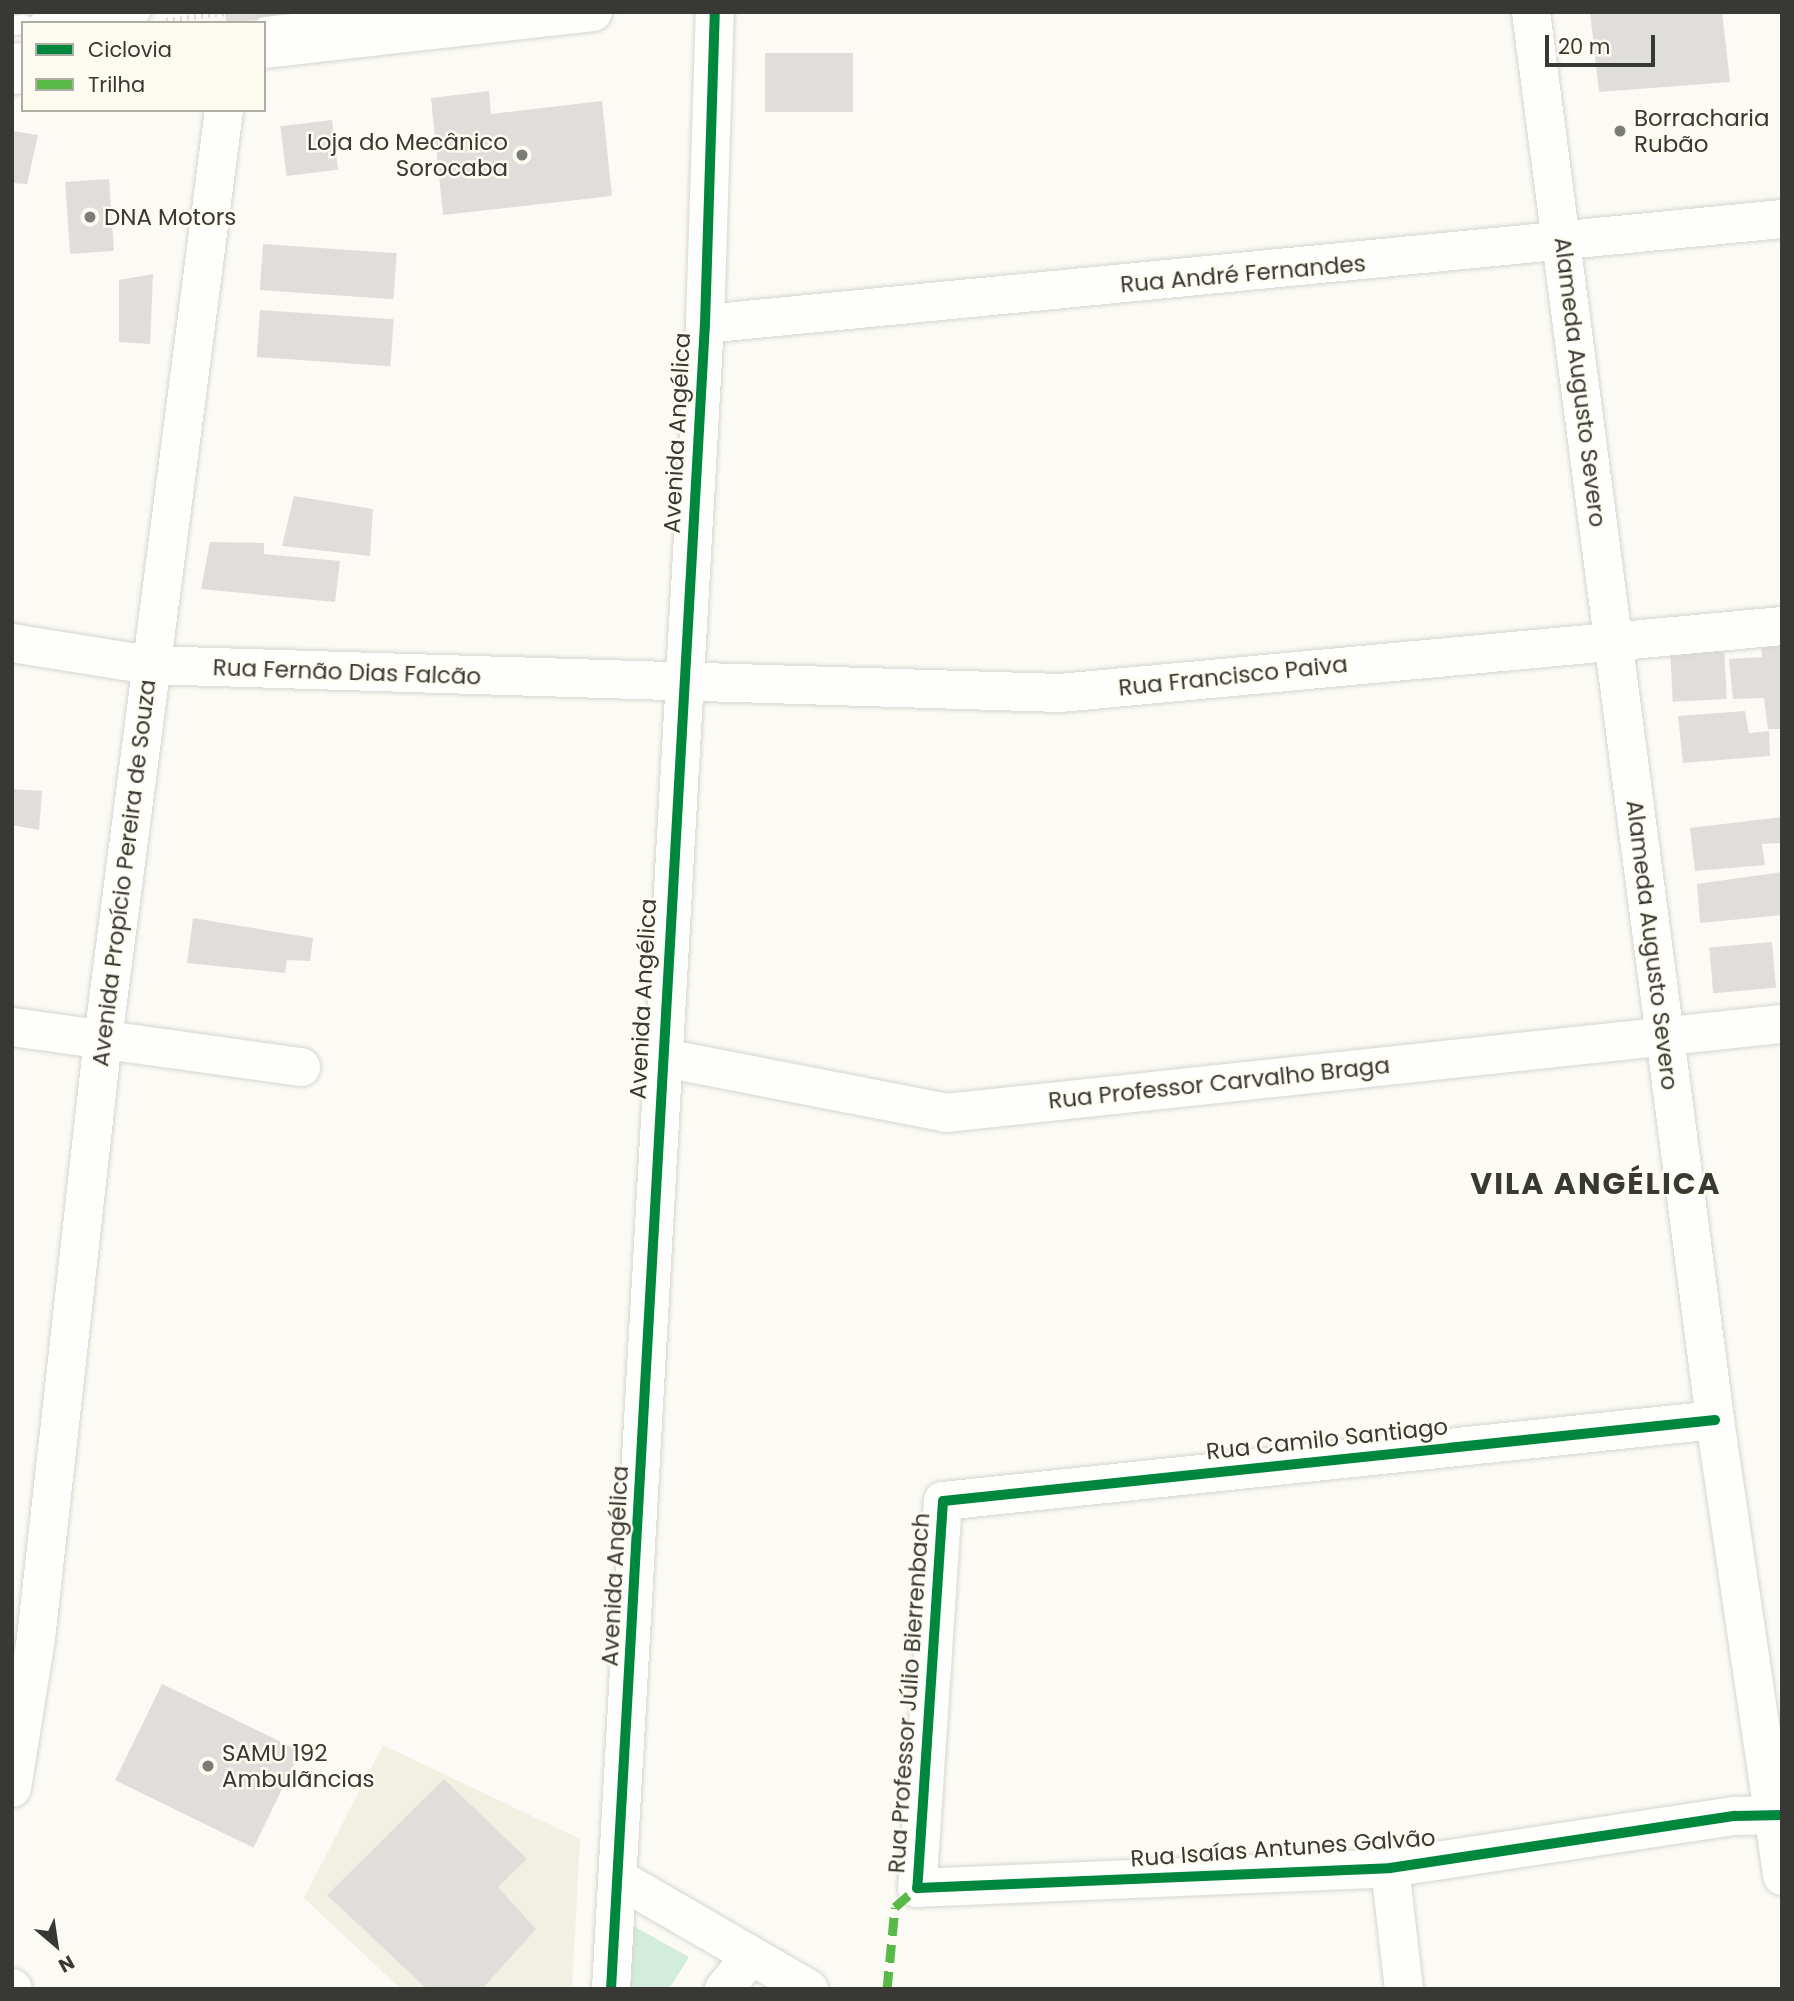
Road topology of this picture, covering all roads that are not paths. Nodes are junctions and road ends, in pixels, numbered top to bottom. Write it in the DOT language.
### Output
graph roads {
  1 [pos="141,12"];
  2 [pos="396,12"];
  3 [pos="593,12"];
  4 [pos="715,12"];
  5 [pos="1531,12"];
  6 [pos="56,21"];
  7 [pos="266,26"];
  8 [pos="266,49"];
  9 [pos="224,112"];
  10 [pos="1782,219"];
  11 [pos="1563,244"];
  12 [pos="705,324"];
  13 [pos="1782,626"];
  14 [pos="1612,638"];
  15 [pos="12,643"];
  16 [pos="149,665"];
  17 [pos="683,683"];
  18 [pos="1782,1024"];
  19 [pos="12,1027"];
  20 [pos="1664,1037"];
  21 [pos="103,1039"];
  22 [pos="659,1057"];
  23 [pos="301,1067"];
  24 [pos="1715,1420"];
  25 [pos="943,1501"];
  26 [pos="24,1649"];
  27 [pos="12,1788"];
  28 [pos="1778,1815"];
  29 [pos="1390,1868"];
  30 [pos="1782,1876"];
  31 [pos="621,1880"];
  32 [pos="917,1888"];
  33 [pos="751,1956"];
  34 [pos="611,1989"];
  35 [pos="724,1989"];
  36 [pos="808,1989"];
  37 [pos="1404,1989"];
  1 -- 6 [label="lane"];
  2 -- 7 [label="lane"];
  3 -- 8 [label="street"];
  4 -- 12 [label="street, Avenida Angélica"];
  5 -- 11 [label="street, Alameda Augusto Severo"];
  9 -- 16 [label="street, Avenida Propício Pereira de Souza"];
  10 -- 11 [label="street, Rua André Fernandes"];
  11 -- 12 [label="street, Rua André Fernandes"];
  11 -- 14 [label="street, Alameda Augusto Severo"];
  12 -- 17 [label="street, Avenida Angélica"];
  13 -- 14 [label="street, Rua Francisco Paiva"];
  14 -- 17 [label="street, Rua Francisco Paiva"];
  14 -- 20 [label="street, Alameda Augusto Severo"];
  15 -- 16 [label="street, Rua Fernão Dias Falcão"];
  16 -- 17 [label="street, Rua Fernão Dias Falcão"];
  16 -- 21 [label="street, Avenida Propício Pereira de Souza"];
  17 -- 22 [label="street, Avenida Angélica"];
  18 -- 20 [label="street, Rua Professor Carvalho Braga"];
  19 -- 21 [label="street"];
  20 -- 22 [label="street, Rua Professor Carvalho Braga"];
  20 -- 24 [label="street, Alameda Augusto Severo"];
  21 -- 23 [label="street"];
  21 -- 26 [label="street, Avenida Propício Pereira de Souza"];
  22 -- 31 [label="street, Avenida Angélica"];
  24 -- 25 [label="street, Rua Camilo Santiago"];
  24 -- 28 [label="street, Alameda Augusto Severo"];
  25 -- 32 [label="street, Rua Professor Júlio Bierrenbach"];
  26 -- 27 [label="street, Avenida Propício Pereira de Souza"];
  28 -- 29 [label="street, Rua Isaías Antunes Galvão"];
  28 -- 30 [label="street, Alameda Augusto Severo"];
  29 -- 32 [label="street, Rua Isaías Antunes Galvão"];
  29 -- 37 [label="street"];
  31 -- 33 [label="street"];
  31 -- 34 [label="street, Avenida Angélica"];
  33 -- 35 [label="street"];
  33 -- 36 [label="street"];
}
